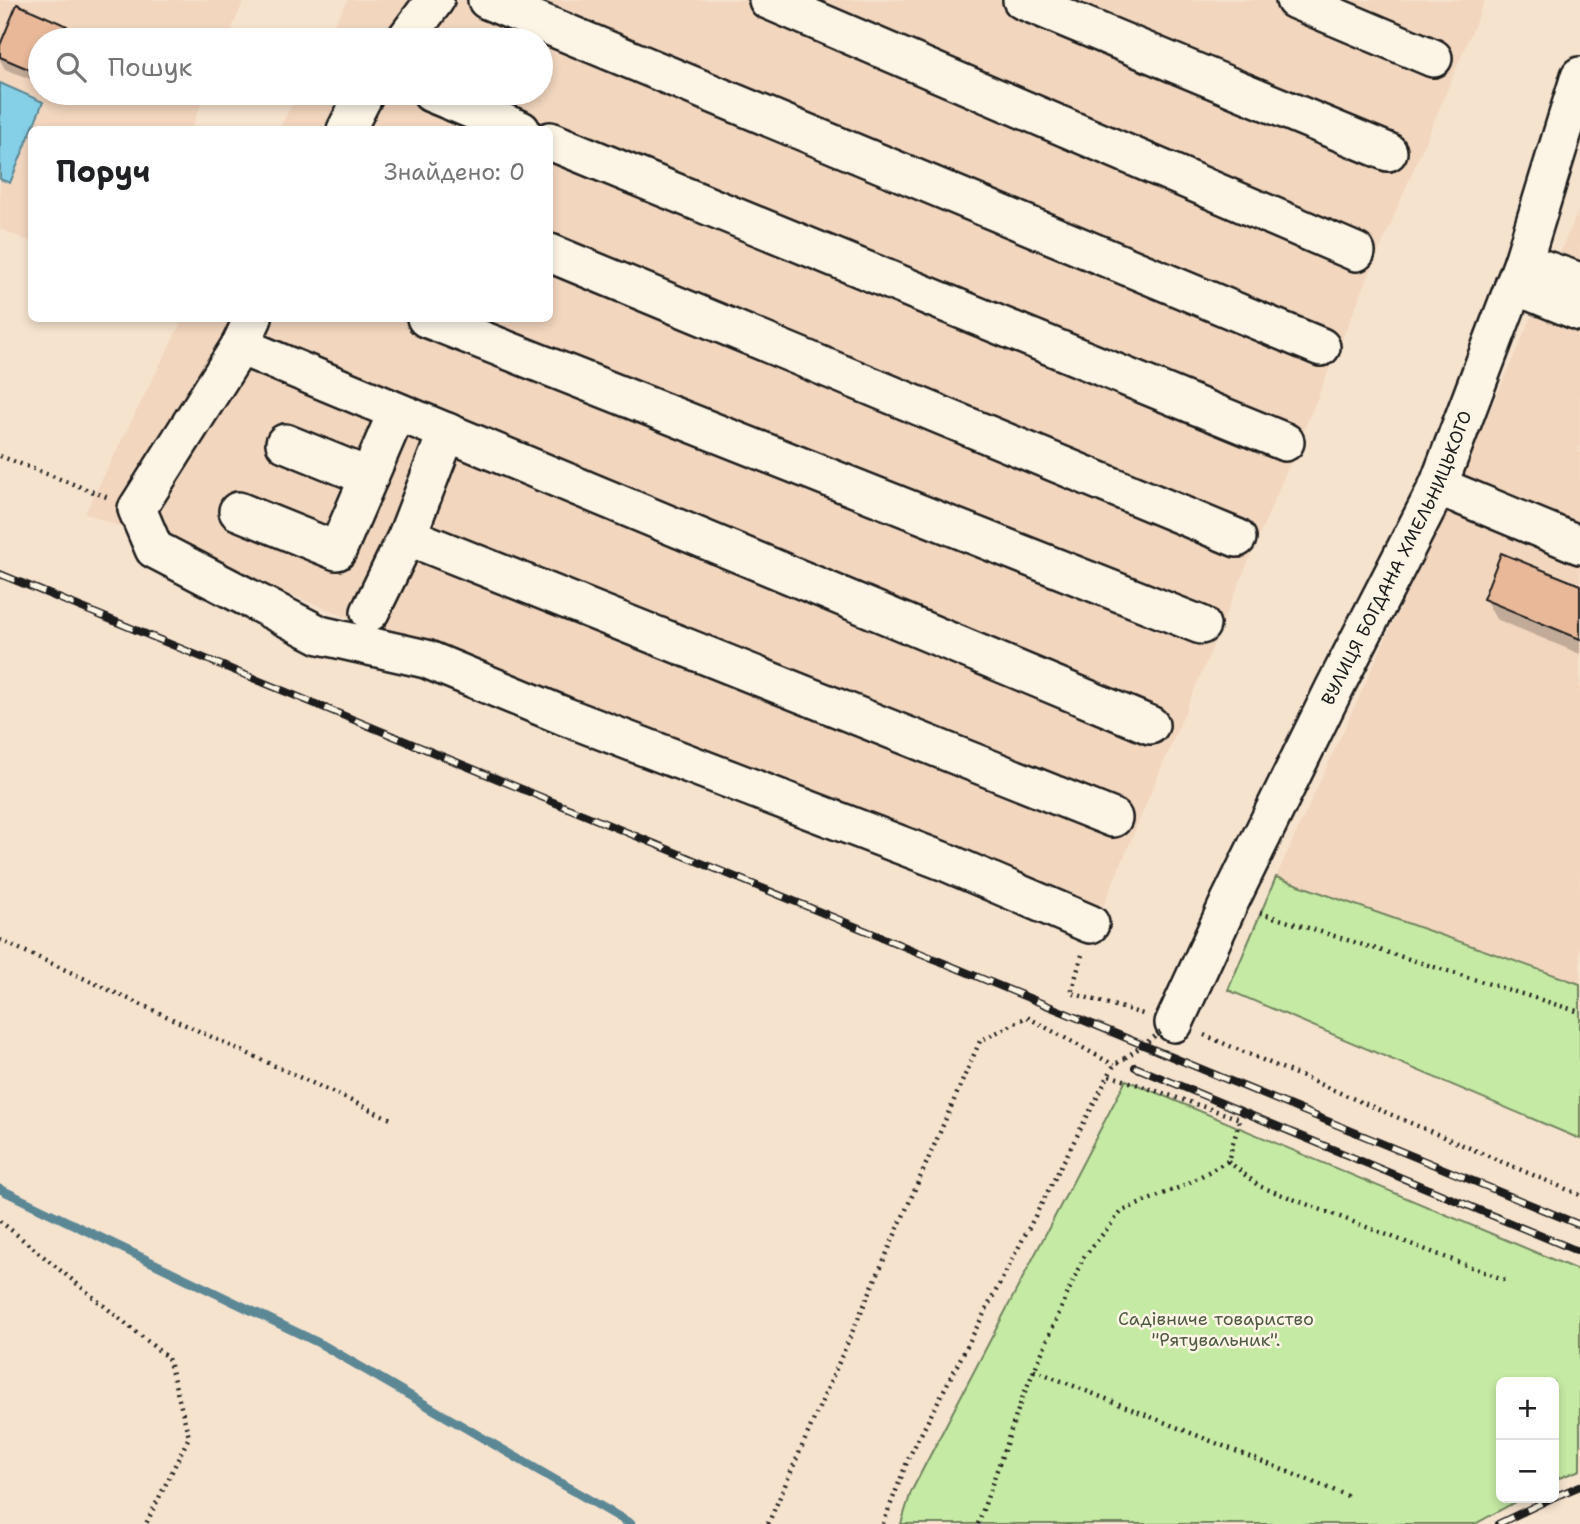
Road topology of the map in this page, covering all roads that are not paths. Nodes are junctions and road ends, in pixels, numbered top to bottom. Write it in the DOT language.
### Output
graph roads {
  1 [pos="435,0"];
  2 [pos="487,0"];
  3 [pos="768,0"];
  4 [pos="1022,0"];
  5 [pos="1295,0"];
  6 [pos="414,28"];
  7 [pos="1433,58"];
  8 [pos="1580,76"];
  9 [pos="359,105"];
  10 [pos="460,105"];
  11 [pos="348,126"];
  12 [pos="511,126"];
  13 [pos="553,142"];
  14 [pos="1388,152"];
  15 [pos="1356,252"];
  16 [pos="553,254"];
  17 [pos="1518,273"];
  18 [pos="1580,282"];
  19 [pos="1580,312"];
  20 [pos="436,322"];
  21 [pos="246,332"];
  22 [pos="1321,347"];
  23 [pos="397,412"];
  24 [pos="447,432"];
  25 [pos="1285,442"];
  26 [pos="285,443"];
  27 [pos="369,477"];
  28 [pos="1438,486"];
  29 [pos="239,511"];
  30 [pos="407,537"];
  31 [pos="1237,538"];
  32 [pos="1580,545"];
  33 [pos="370,612"];
  34 [pos="1201,625"];
  35 [pos="1150,725"];
  36 [pos="1113,818"];
  37 [pos="1090,924"];
  38 [pos="1167,1027"];
  1 -- 6 [label="lane"];
  2 -- 22 [label="lane"];
  3 -- 15 [label="lane"];
  4 -- 14 [label="lane"];
  5 -- 7 [label="lane"];
  8 -- 17 [label="lane, ВУЛИЦЯ БОГДАНА ХМЕЛЬНИЦЬКОГО"];
  9 -- 11 [label="lane"];
  10 -- 12 [label="lane"];
  13 -- 25 [label="lane"];
  16 -- 31 [label="lane"];
  17 -- 18 [label="lane"];
  17 -- 19 [label="lane"];
  17 -- 28 [label="lane, ВУЛИЦЯ БОГДАНА ХМЕЛЬНИЦЬКОГО"];
  20 -- 34 [label="lane"];
  21 -- 23 [label="lane"];
  21 -- 37 [label="lane"];
  23 -- 24 [label="lane"];
  23 -- 27 [label="lane"];
  24 -- 30 [label="lane"];
  24 -- 35 [label="lane"];
  26 -- 27 [label="lane"];
  27 -- 29 [label="lane"];
  28 -- 32 [label="lane"];
  28 -- 38 [label="lane, ВУЛИЦЯ БОГДАНА ХМЕЛЬНИЦЬКОГО"];
  30 -- 33 [label="lane"];
  30 -- 36 [label="lane"];
}
